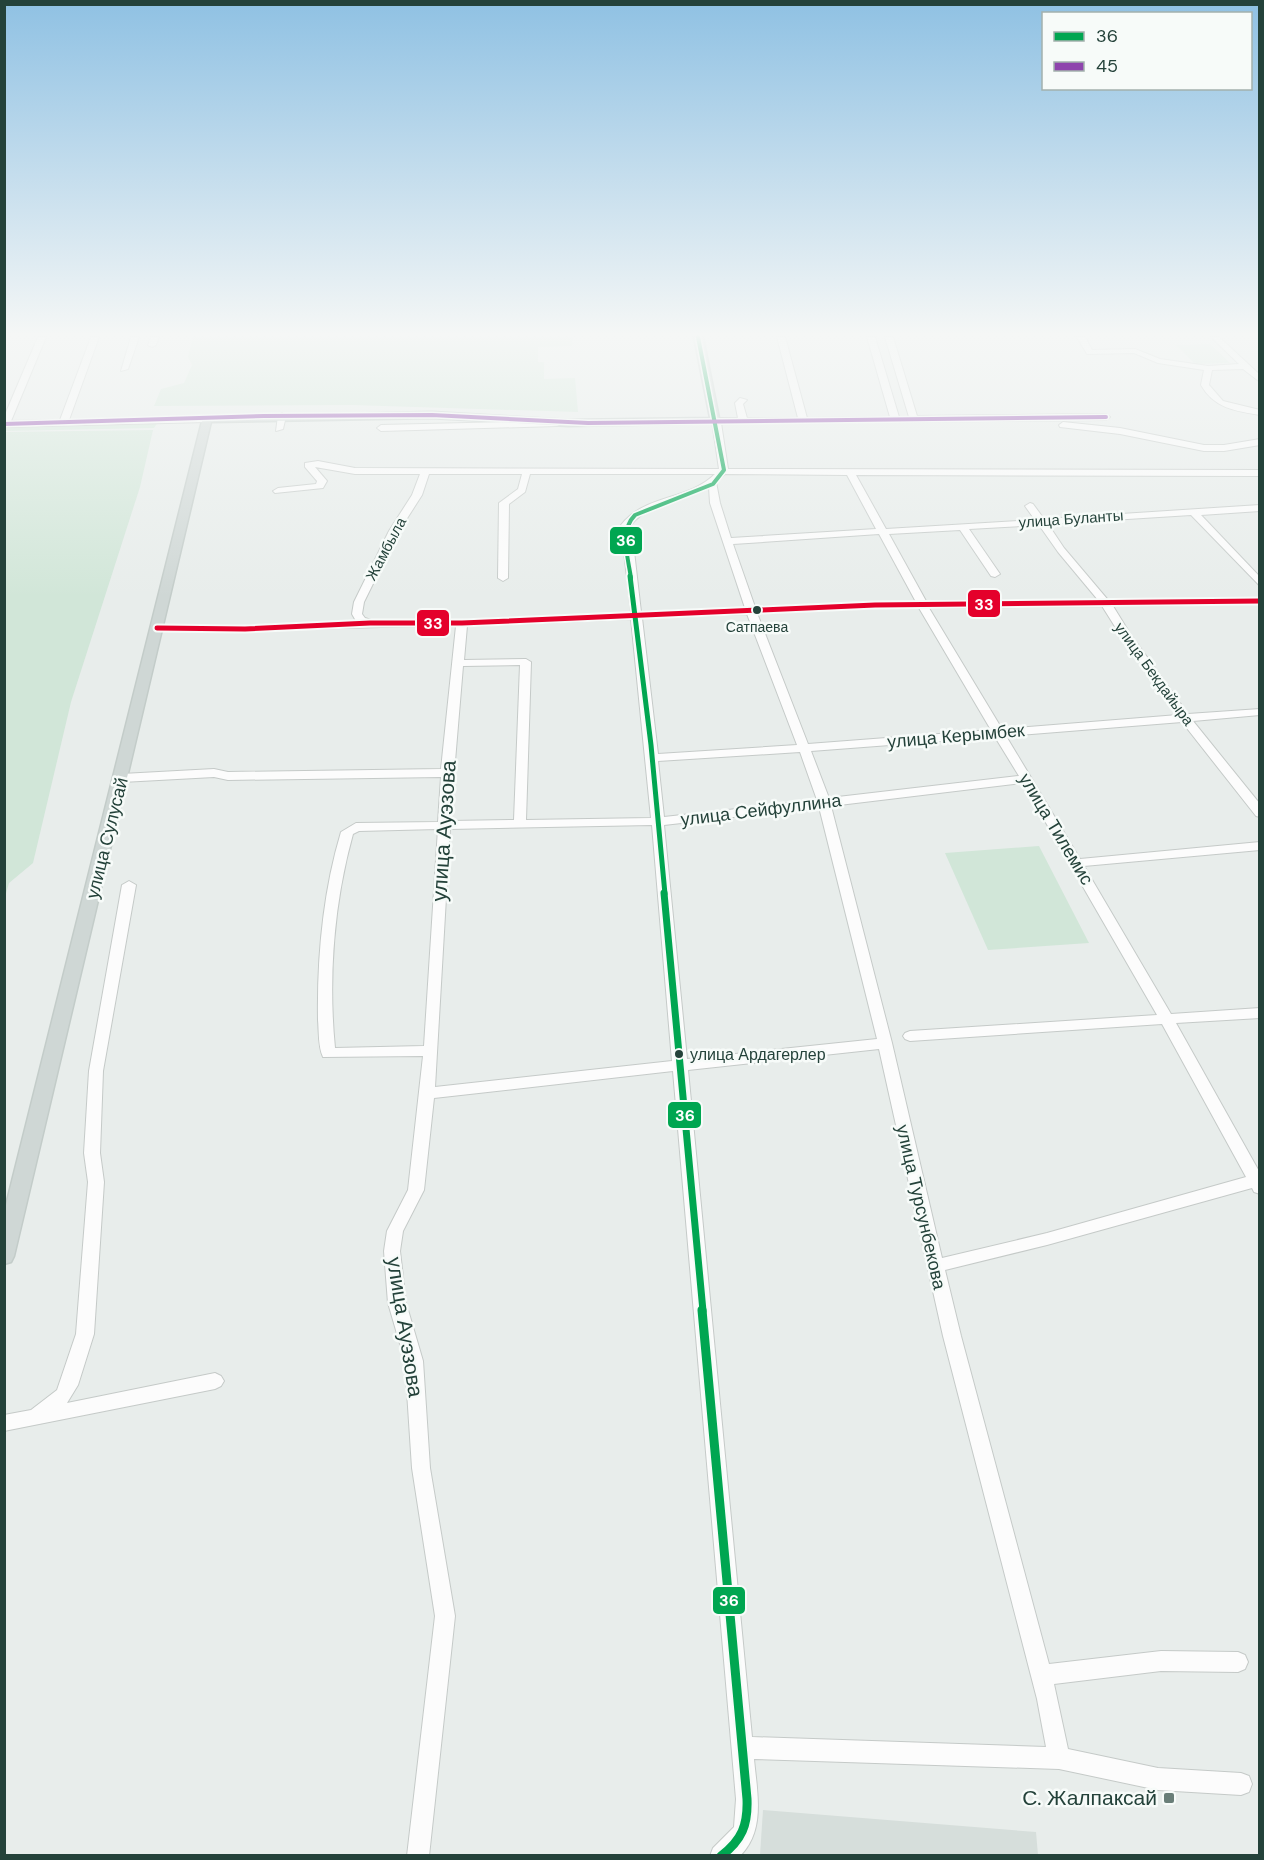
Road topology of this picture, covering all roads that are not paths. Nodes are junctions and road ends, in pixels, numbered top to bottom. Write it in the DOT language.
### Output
graph roads {
  1 [pos="206,424"];
  2 [pos="280,424"];
  3 [pos="528,424"];
  4 [pos="716,424"];
  5 [pos="1050,424"];
  6 [pos="381,428"];
  7 [pos="279,429"];
  8 [pos="1260,442"];
  9 [pos="359,468"];
  10 [pos="398,470"];
  11 [pos="426,470"];
  12 [pos="527,470"];
  13 [pos="724,470"];
  14 [pos="850,472"];
  15 [pos="1260,473"];
  16 [pos="713,484"];
  17 [pos="278,491"];
  18 [pos="1030,506"];
  19 [pos="1260,508"];
  20 [pos="1192,512"];
  21 [pos="1042,521"];
  22 [pos="962,526"];
  23 [pos="882,531"];
  24 [pos="731,540"];
  25 [pos="994,574"];
  26 [pos="503,578"];
  27 [pos="1260,583"];
  28 [pos="1260,601"];
  29 [pos="1106,603"];
  30 [pos="922,604"];
  31 [pos="750,608"];
  32 [pos="636,616"];
  33 [pos="370,623"];
  34 [pos="462,623"];
  35 [pos="157,628"];
  36 [pos="458,663"];
  37 [pos="1260,712"];
  38 [pos="1185,717"];
  39 [pos="999,732"];
  40 [pos="805,748"];
  41 [pos="652,758"];
  42 [pos="447,773"];
  43 [pos="122,778"];
  44 [pos="1027,779"];
  45 [pos="824,802"];
  46 [pos="1260,813"];
  47 [pos="658,821"];
  48 [pos="445,824"];
  49 [pos="520,824"];
  50 [pos="1260,846"];
  51 [pos="1076,863"];
  52 [pos="129,885"];
  53 [pos="1260,1013"];
  54 [pos="1167,1020"];
  55 [pos="910,1036"];
  56 [pos="885,1043"];
  57 [pos="431,1051"];
  58 [pos="680,1065"];
  59 [pos="427,1093"];
  60 [pos="1257,1185"];
  61 [pos="4,1256"];
  62 [pos="935,1266"];
  63 [pos="215,1381"];
  64 [pos="38,1415"];
  65 [pos="4,1423"];
  66 [pos="1238,1662"];
  67 [pos="1042,1675"];
  68 [pos="743,1748"];
  69 [pos="1059,1758"];
  70 [pos="1241,1784"];
  71 [pos="418,1856"];
  72 [pos="721,1856"];
  1 -- 35 [label="main road, улица Сулусай"];
  2 -- 7 [label="street"];
  3 -- 6 [label="street"];
  4 -- 13 [label="street"];
  5 -- 8 [label="street"];
  9 -- 10 [label="street"];
  10 -- 11 [label="street"];
  10 -- 17 [label="street"];
  11 -- 12 [label="street"];
  11 -- 33 [label="street, Жамбыла"];
  12 -- 13 [label="street"];
  12 -- 26 [label="street"];
  13 -- 14 [label="street"];
  13 -- 16 [label="street"];
  14 -- 15 [label="street"];
  14 -- 23 [label="street, улица Тилемис"];
  16 -- 24 [label="street, улица Турсунбекова"];
  16 -- 32 [label="street"];
  18 -- 21 [label="street, улица Бекдайыра"];
  19 -- 20 [label="street, улица Буланты"];
  20 -- 21 [label="street, улица Буланты"];
  20 -- 27 [label="street"];
  21 -- 22 [label="street, улица Буланты"];
  21 -- 29 [label="street, улица Бекдайыра"];
  22 -- 23 [label="street, улица Буланты"];
  22 -- 25 [label="street"];
  23 -- 24 [label="street, улица Буланты"];
  23 -- 30 [label="street, улица Тилемис"];
  24 -- 31 [label="street, улица Турсунбекова"];
  28 -- 29 [label="street"];
  29 -- 30 [label="street"];
  29 -- 38 [label="street, улица Бекдайыра"];
  30 -- 31 [label="street"];
  30 -- 39 [label="street, улица Тилемис"];
  31 -- 32 [label="street"];
  31 -- 40 [label="street, улица Турсунбекова"];
  32 -- 34 [label="street"];
  32 -- 41 [label="street"];
  33 -- 34 [label="street"];
  33 -- 35 [label="street"];
  34 -- 36 [label="street, улица Ауэзова"];
  35 -- 43 [label="main road, улица Сулусай"];
  36 -- 42 [label="street, улица Ауэзова"];
  36 -- 49 [label="street"];
  37 -- 38 [label="street, улица Керымбек"];
  38 -- 39 [label="street, улица Керымбек"];
  38 -- 46 [label="street, улица Бекдайыра"];
  39 -- 40 [label="street, улица Керымбек"];
  39 -- 44 [label="street, улица Тилемис"];
  40 -- 41 [label="street, улица Керымбек"];
  40 -- 45 [label="street, улица Турсунбекова"];
  41 -- 47 [label="street"];
  42 -- 43 [label="street"];
  42 -- 48 [label="street, улица Ауэзова"];
  43 -- 61 [label="main road, улица Сулусай"];
  44 -- 45 [label="street, улица Сейфуллина"];
  44 -- 51 [label="street, улица Тилемис"];
  45 -- 47 [label="street, улица Сейфуллина"];
  45 -- 56 [label="street, улица Турсунбекова"];
  47 -- 49 [label="street, улица Сейфуллина"];
  47 -- 58 [label="street"];
  48 -- 49 [label="street, улица Сейфуллина"];
  48 -- 57 [label="street, улица Ауэзова"];
  48 -- 57 [label="street, улица Сейфуллина"];
  50 -- 51 [label="street"];
  51 -- 54 [label="street, улица Тилемис"];
  52 -- 64 [label="street"];
  53 -- 54 [label="street"];
  54 -- 55 [label="street"];
  54 -- 60 [label="street, улица Тилемис"];
  56 -- 58 [label="street"];
  56 -- 62 [label="street, улица Турсунбекова"];
  57 -- 59 [label="street, улица Ауэзова"];
  58 -- 59 [label="street"];
  58 -- 68 [label="street"];
  59 -- 71 [label="street, улица Ауэзова"];
  60 -- 62 [label="street"];
  62 -- 67 [label="street, улица Турсунбекова"];
  63 -- 64 [label="street"];
  64 -- 65 [label="street"];
  66 -- 67 [label="street"];
  67 -- 69 [label="street, улица Турсунбекова"];
  68 -- 69 [label="street"];
  68 -- 72 [label="street"];
  69 -- 70 [label="street"];
}
